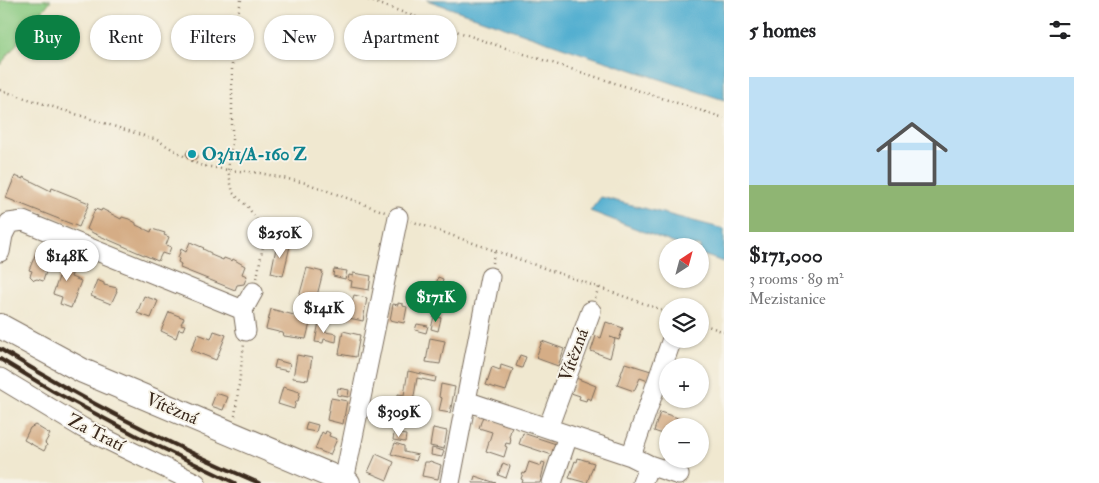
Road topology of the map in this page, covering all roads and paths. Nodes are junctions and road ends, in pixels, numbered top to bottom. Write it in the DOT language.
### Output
graph roads {
  1 [pos="241,0"];
  2 [pos="368,0"];
  3 [pos="0,90"];
  4 [pos="724,118"];
  5 [pos="228,170"];
  6 [pos="398,217"];
  7 [pos="0,252"];
  8 [pos="490,277"];
  9 [pos="253,292"];
  10 [pos="659,309"];
  11 [pos="243,310"];
  12 [pos="590,311"];
  13 [pos="0,326"];
  14 [pos="709,326"];
  15 [pos="246,330"];
  16 [pos="724,332"];
  17 [pos="669,348"];
  18 [pos="0,378"];
  19 [pos="466,401"];
  20 [pos="548,428"];
  21 [pos="233,435"];
  22 [pos="568,436"];
  23 [pos="631,456"];
  24 [pos="648,465"];
  25 [pos="680,475"];
  26 [pos="346,482"];
  27 [pos="196,483"];
  28 [pos="450,483"];
  29 [pos="552,483"];
  30 [pos="642,483"];
  1 -- 5 [label="path"];
  2 -- 4 [label="path"];
  3 -- 5 [label="path"];
  5 -- 6 [label="path"];
  5 -- 9 [label="path"];
  6 -- 10 [label="path"];
  6 -- 26 [label="street"];
  7 -- 11 [label="street"];
  8 -- 19 [label="street"];
  9 -- 11 [label="street"];
  11 -- 15 [label="street"];
  12 -- 20 [label="street, Vítězná"];
  13 -- 21 [label="main road, Vítězná"];
  14 -- 16 [label="path"];
  15 -- 21 [label="path"];
  17 -- 23 [label="street"];
  18 -- 27 [label="street, Za Tratí"];
  19 -- 20 [label="street"];
  19 -- 28 [label="street"];
  20 -- 22 [label="street"];
  21 -- 26 [label="main road, Vítězná"];
  22 -- 23 [label="street"];
  22 -- 29 [label="street"];
  23 -- 24 [label="street"];
  24 -- 25 [label="street"];
  24 -- 30 [label="street"];
}
